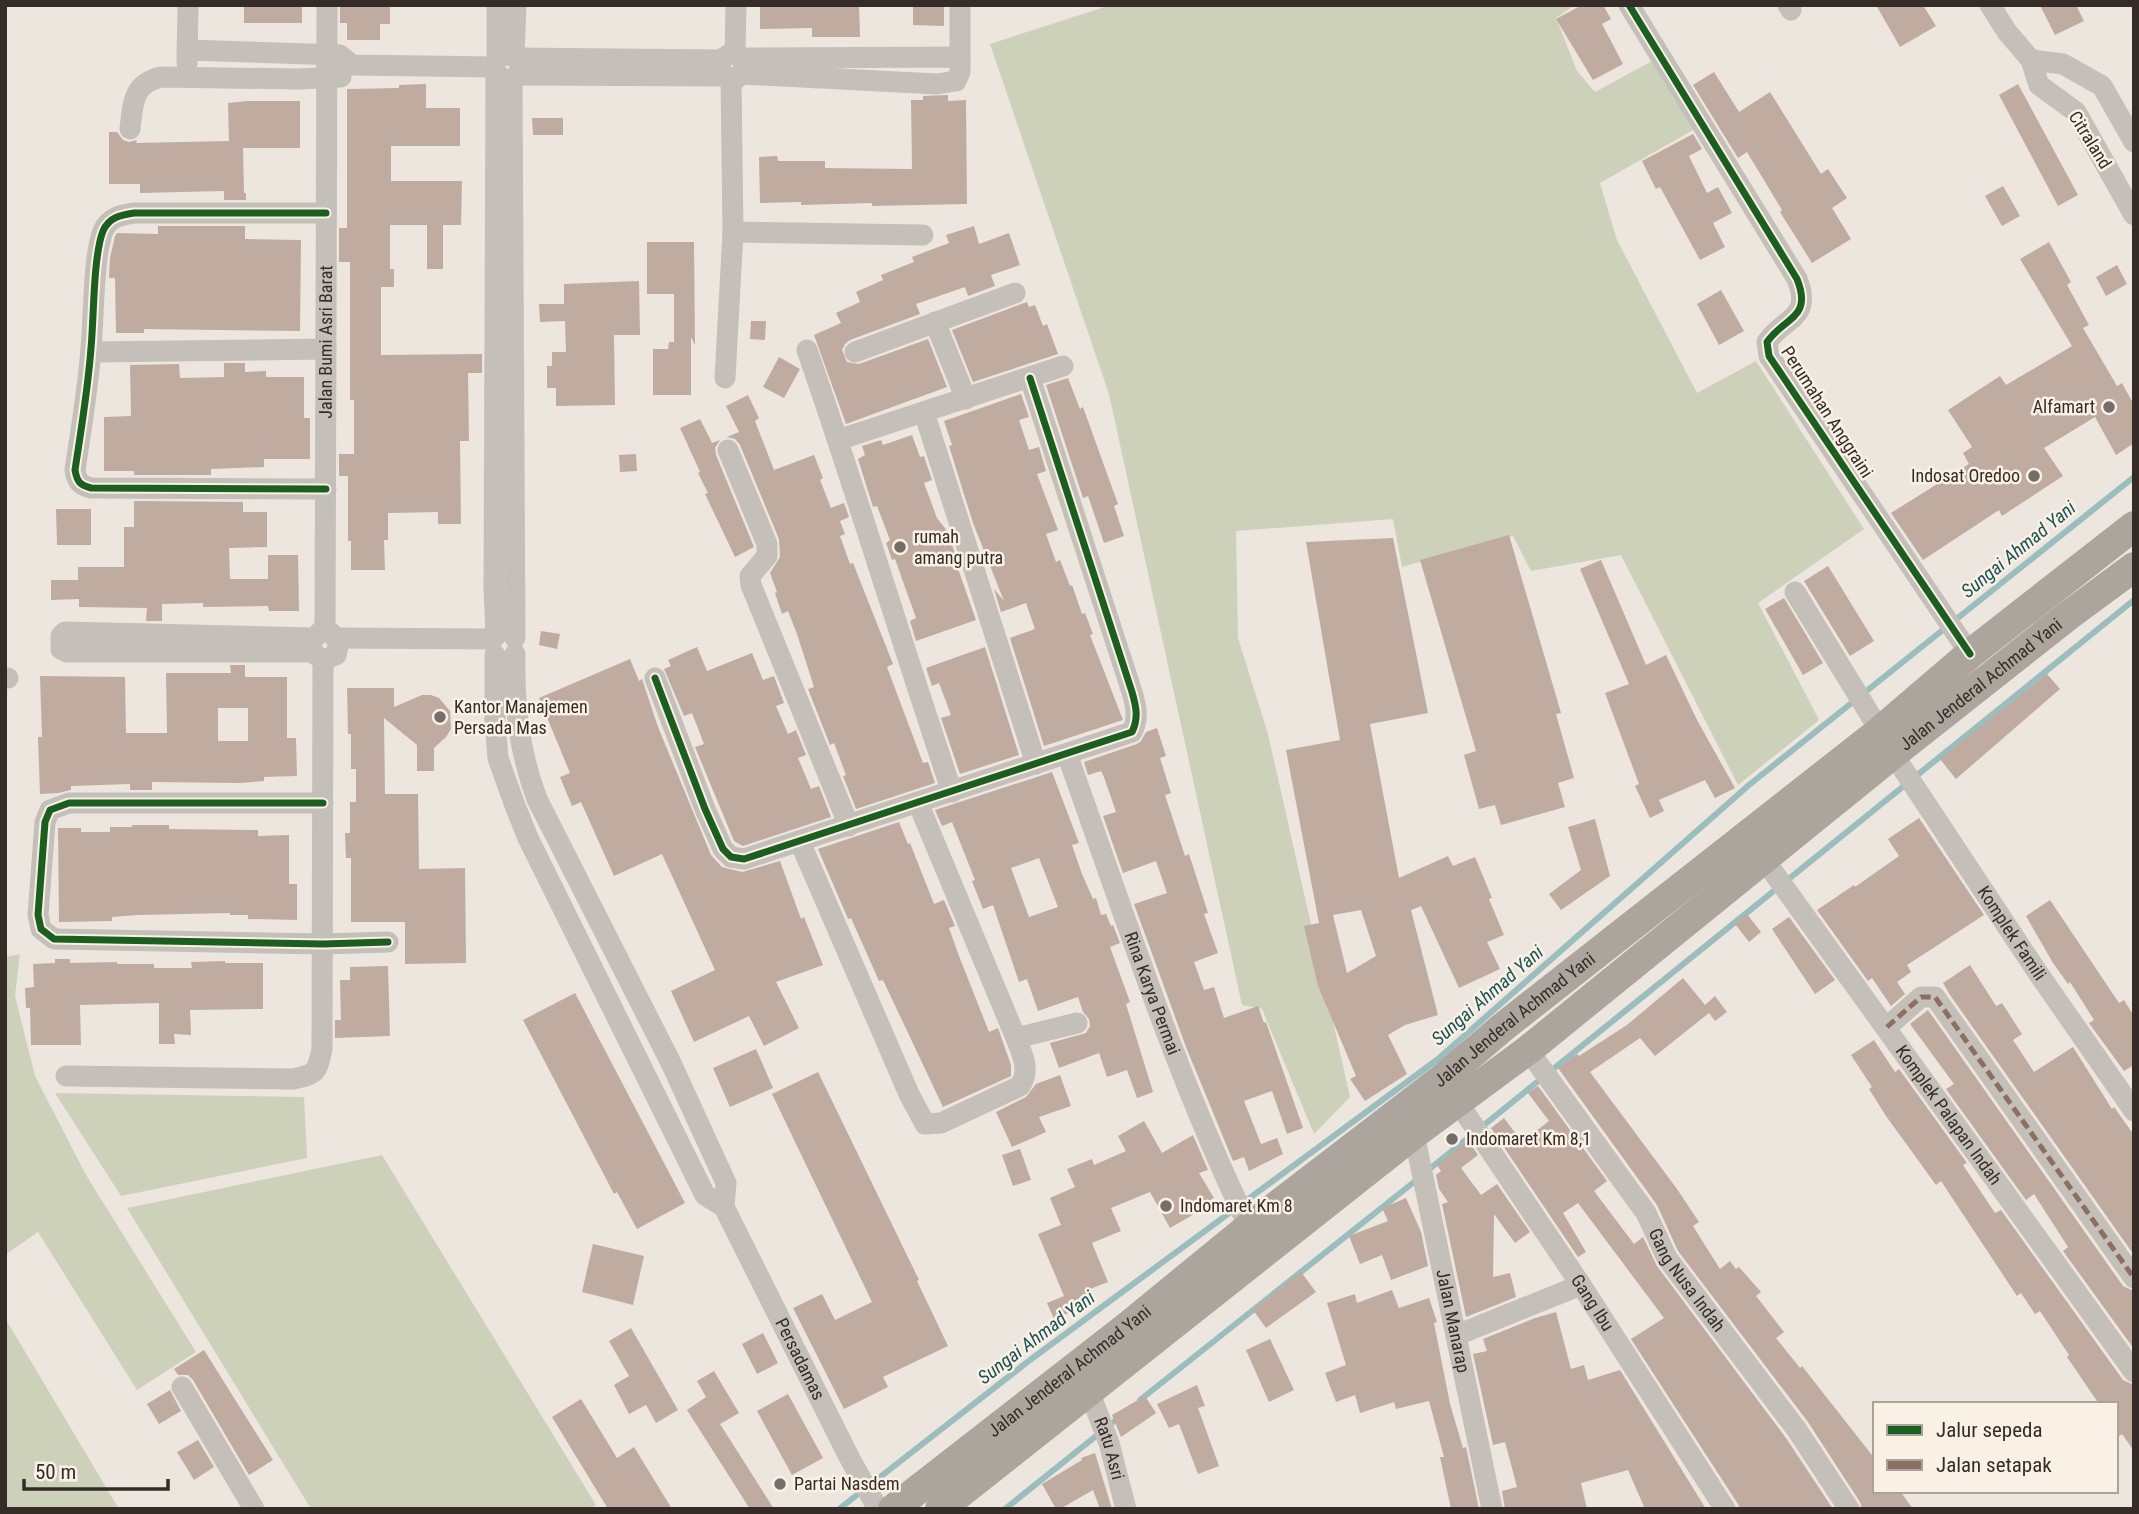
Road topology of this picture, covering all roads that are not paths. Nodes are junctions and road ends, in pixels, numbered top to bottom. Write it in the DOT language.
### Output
graph roads {
  1 [pos="188,5"];
  2 [pos="327,5"];
  3 [pos="497,5"];
  4 [pos="516,5"];
  5 [pos="736,5"];
  6 [pos="960,5"];
  7 [pos="1990,5"];
  8 [pos="1631,6"];
  9 [pos="187,50"];
  10 [pos="327,54"];
  11 [pos="2031,60"];
  12 [pos="352,65"];
  13 [pos="507,67"];
  14 [pos="732,67"];
  15 [pos="186,76"];
  16 [pos="327,78"];
  17 [pos="130,129"];
  18 [pos="2134,142"];
  19 [pos="326,213"];
  20 [pos="2134,215"];
  21 [pos="733,232"];
  22 [pos="923,235"];
  23 [pos="1015,293"];
  24 [pos="935,322"];
  25 [pos="326,349"];
  26 [pos="807,350"];
  27 [pos="91,352"];
  28 [pos="855,352"];
  29 [pos="1063,366"];
  30 [pos="1030,377"];
  31 [pos="725,378"];
  32 [pos="966,399"];
  33 [pos="925,412"];
  34 [pos="838,440"];
  35 [pos="728,450"];
  36 [pos="326,489"];
  37 [pos="2134,526"];
  38 [pos="2134,566"];
  39 [pos="1796,592"];
  40 [pos="325,645"];
  41 [pos="501,645"];
  42 [pos="1970,654"];
  43 [pos="655,678"];
  44 [pos="1886,743"];
  45 [pos="1067,754"];
  46 [pos="1036,764"];
  47 [pos="952,792"];
  48 [pos="323,803"];
  49 [pos="918,803"];
  50 [pos="849,826"];
  51 [pos="800,842"];
  52 [pos="1763,858"];
  53 [pos="388,942"];
  54 [pos="323,944"];
  55 [pos="1077,1023"];
  56 [pos="1886,1027"];
  57 [pos="1016,1038"];
  58 [pos="1528,1050"];
  59 [pos="66,1076"];
  60 [pos="1457,1101"];
  61 [pos="2134,1111"];
  62 [pos="1414,1134"];
  63 [pos="1249,1227"];
  64 [pos="2134,1278"];
  65 [pos="1581,1285"];
  66 [pos="1138,1335"];
  67 [pos="1457,1335"];
  68 [pos="2134,1372"];
  69 [pos="182,1387"];
  70 [pos="1089,1391"];
  71 [pos="957,1503"];
  72 [pos="254,1509"];
  73 [pos="878,1509"];
  74 [pos="893,1509"];
  75 [pos="1126,1509"];
  76 [pos="1492,1509"];
  77 [pos="1725,1509"];
  78 [pos="1849,1509"];
  1 -- 9 [label="street"];
  2 -- 10 [label="street, Jalan Bumi Asri Barat"];
  3 -- 13 [label="street"];
  4 -- 13 [label="street"];
  5 -- 14 [label="street"];
  6 -- 14 [label="street"];
  7 -- 11 [label="street, Citraland"];
  8 -- 42 [label="street, Perumahan Anggraini"];
  9 -- 10 [label="street"];
  9 -- 15 [label="street"];
  10 -- 12 [label="street"];
  10 -- 16 [label="street, Jalan Bumi Asri Barat"];
  11 -- 18 [label="street"];
  11 -- 20 [label="street, Citraland"];
  12 -- 13 [label="street"];
  12 -- 16 [label="street"];
  13 -- 14 [label="street"];
  13 -- 41 [label="street"];
  14 -- 21 [label="street"];
  15 -- 16 [label="street"];
  15 -- 17 [label="street"];
  16 -- 19 [label="street, Jalan Bumi Asri Barat"];
  19 -- 25 [label="street, Jalan Bumi Asri Barat"];
  19 -- 27 [label="street"];
  21 -- 22 [label="street"];
  21 -- 31 [label="street"];
  23 -- 24 [label="street"];
  24 -- 28 [label="street"];
  24 -- 32 [label="street"];
  25 -- 27 [label="street"];
  25 -- 36 [label="street, Jalan Bumi Asri Barat"];
  26 -- 34 [label="street"];
  27 -- 36 [label="street"];
  29 -- 30 [label="street"];
  30 -- 32 [label="street"];
  30 -- 45 [label="street"];
  32 -- 33 [label="street"];
  33 -- 34 [label="street"];
  33 -- 46 [label="street"];
  34 -- 47 [label="street"];
  35 -- 50 [label="street"];
  36 -- 40 [label="street, Jalan Bumi Asri Barat"];
  37 -- 42 [label="highway, Jalan Jenderal Achmad Yani"];
  38 -- 44 [label="highway, Jalan Jenderal Achmad Yani"];
  39 -- 44 [label="street, Komplek Famili"];
  40 -- 40 [label="street"];
  40 -- 41 [label="street"];
  40 -- 48 [label="street, Jalan Bumi Asri Barat"];
  41 -- 73 [label="street, Persadamas"];
  42 -- 44 [label="highway, Jalan Jenderal Achmad Yani"];
  43 -- 51 [label="street"];
  44 -- 52 [label="highway, Jalan Jenderal Achmad Yani"];
  44 -- 61 [label="street, Komplek Famili"];
  44 -- 63 [label="highway, Jalan Jenderal Achmad Yani"];
  45 -- 46 [label="street"];
  45 -- 63 [label="street, Rina Karya Permai"];
  46 -- 47 [label="street"];
  47 -- 49 [label="street"];
  48 -- 54 [label="street, Jalan Bumi Asri Barat"];
  48 -- 54 [label="street"];
  49 -- 50 [label="street"];
  49 -- 57 [label="street"];
  50 -- 51 [label="street"];
  51 -- 57 [label="street"];
  52 -- 56 [label="street, Komplek Palapan Indah"];
  52 -- 58 [label="highway, Jalan Jenderal Achmad Yani"];
  53 -- 54 [label="street"];
  54 -- 59 [label="street, Jalan Bumi Asri Barat"];
  55 -- 57 [label="street"];
  56 -- 64 [label="street"];
  56 -- 68 [label="street, Komplek Palapan Indah"];
  58 -- 60 [label="highway, Jalan Jenderal Achmad Yani"];
  58 -- 78 [label="street, Gang Nusa Indah"];
  60 -- 62 [label="highway, Jalan Jenderal Achmad Yani"];
  60 -- 65 [label="street, Gang Ibu"];
  62 -- 66 [label="highway, Jalan Jenderal Achmad Yani"];
  62 -- 67 [label="street, Jalan Manarap"];
  63 -- 66 [label="highway, Jalan Jenderal Achmad Yani"];
  65 -- 67 [label="street"];
  65 -- 77 [label="street, Gang Ibu"];
  66 -- 70 [label="highway, Jalan Jenderal Achmad Yani"];
  66 -- 74 [label="highway, Jalan Jenderal Achmad Yani"];
  67 -- 76 [label="street, Jalan Manarap"];
  69 -- 72 [label="street"];
  70 -- 71 [label="highway, Jalan Jenderal Achmad Yani"];
  70 -- 75 [label="street, Ratu Asri"];
}
